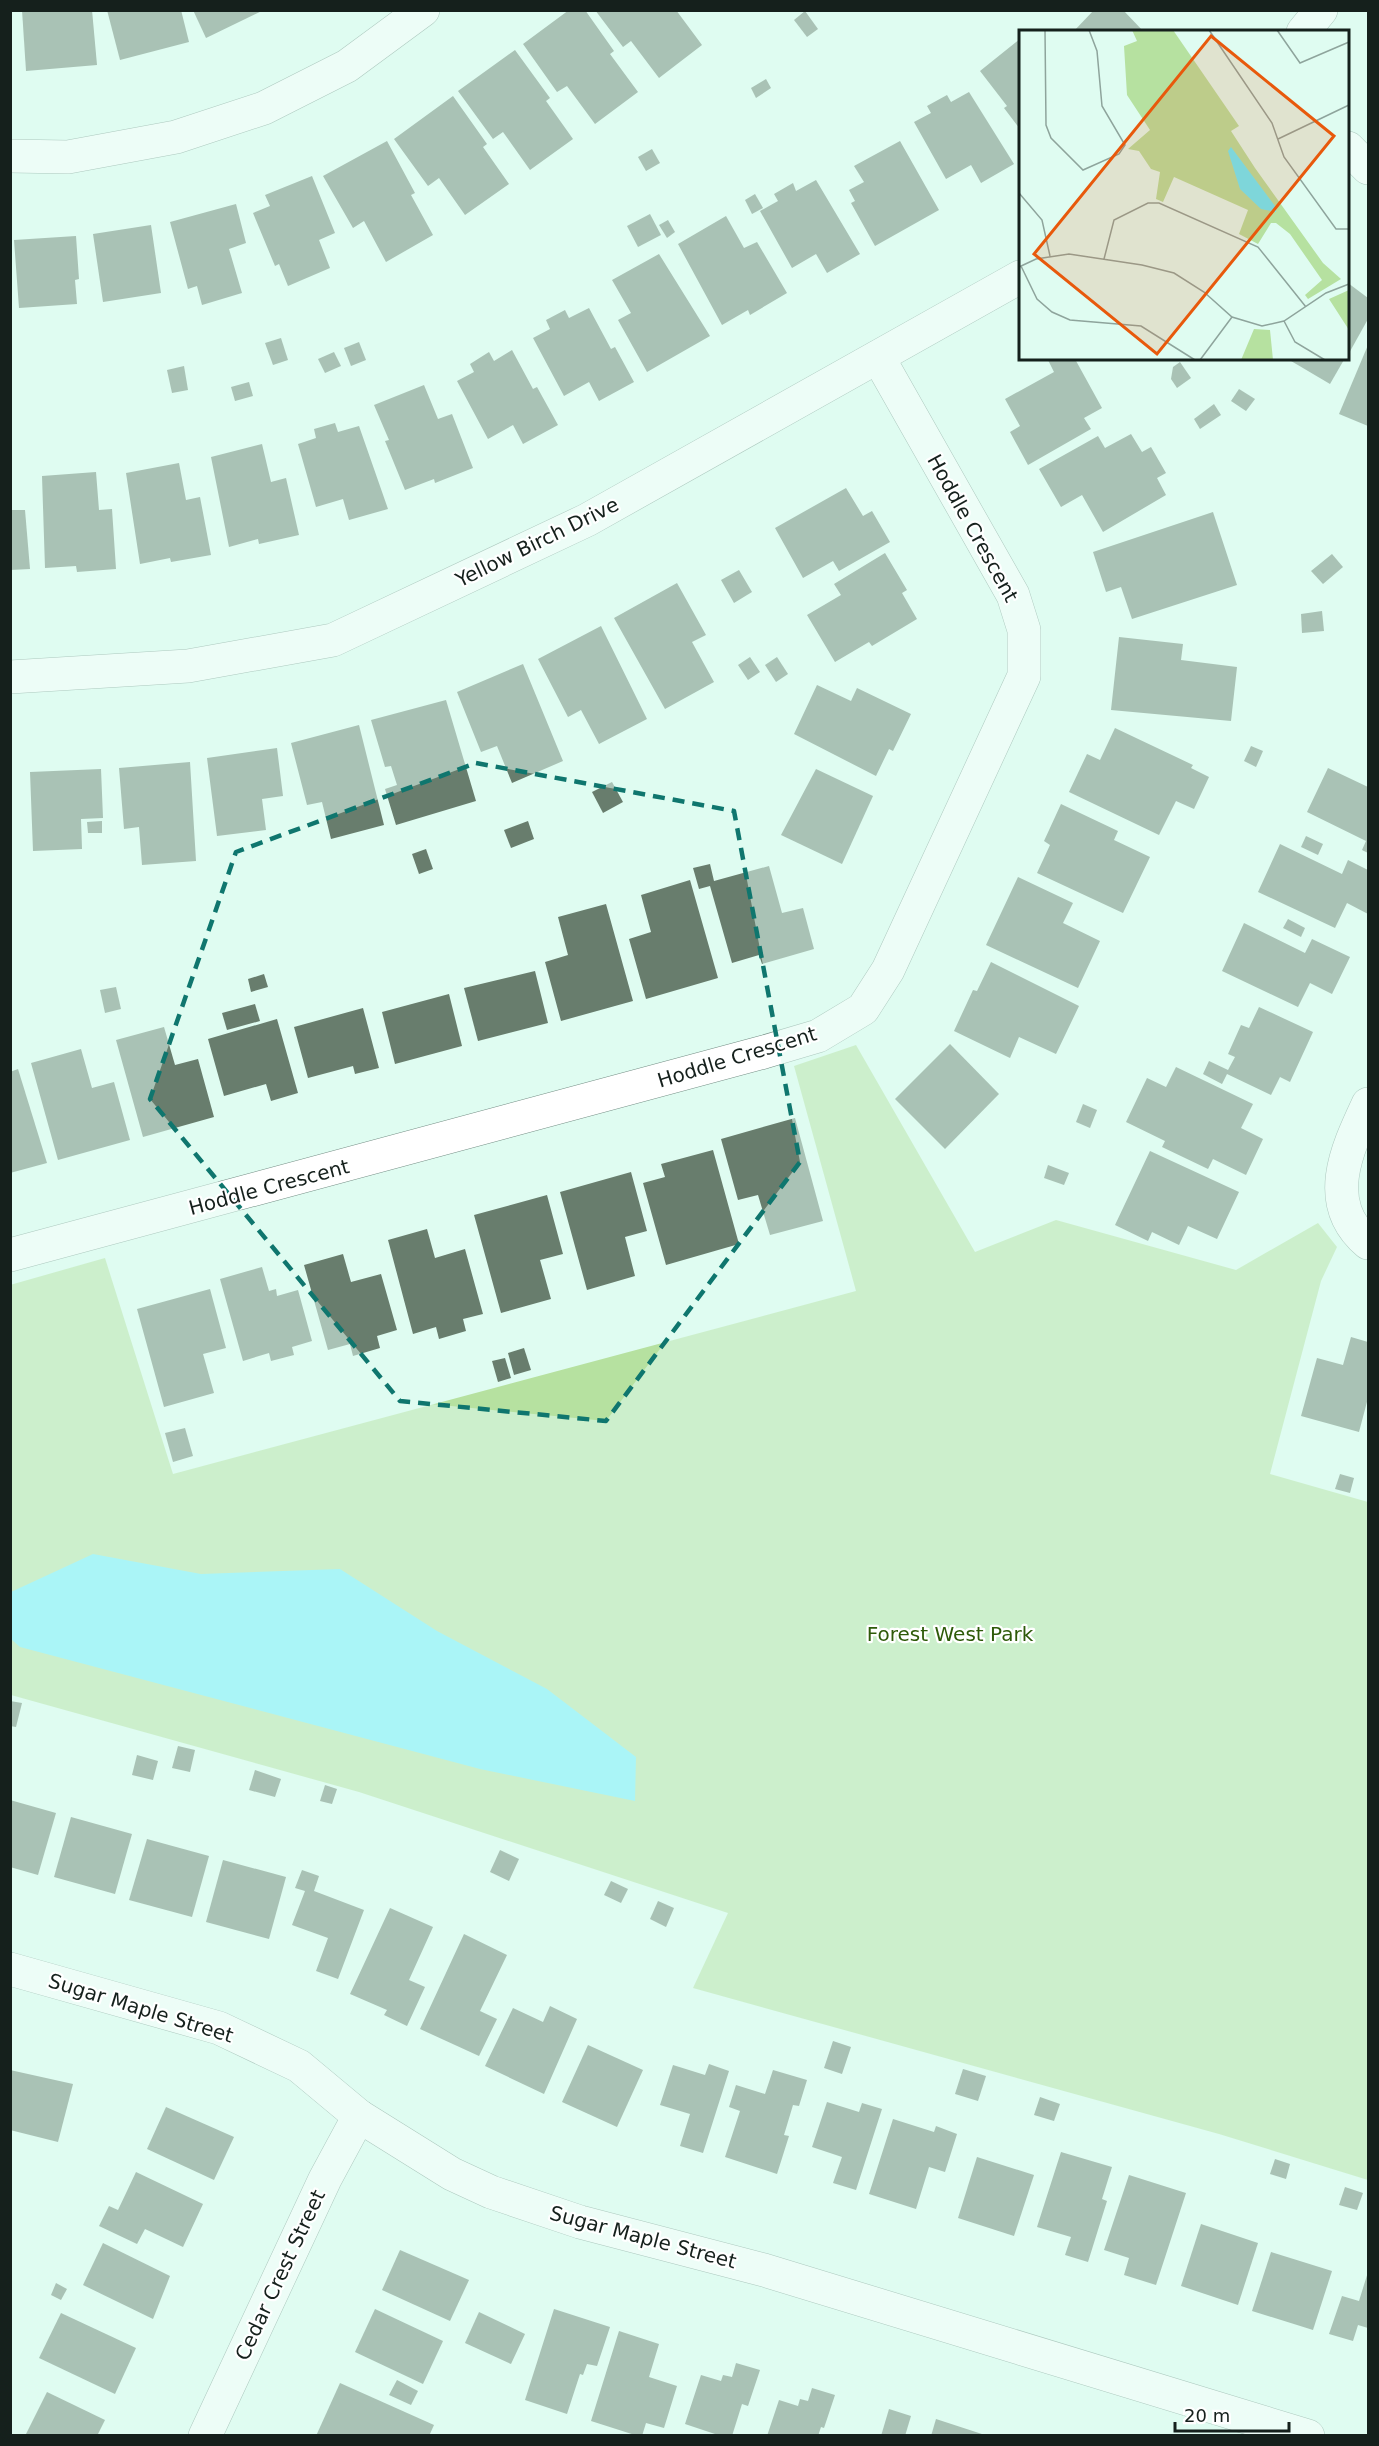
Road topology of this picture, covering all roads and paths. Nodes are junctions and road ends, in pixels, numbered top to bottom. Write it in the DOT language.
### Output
graph roads {
  1 [pos="423,10"];
  2 [pos="1321,10"];
  3 [pos="1305,30"];
  4 [pos="1349,150"];
  5 [pos="10,156"];
  6 [pos="1368,168"];
  7 [pos="1019,278"];
  8 [pos="878,357"];
  9 [pos="10,677"];
  10 [pos="1368,1104"];
  11 [pos="1368,1243"];
  12 [pos="10,1256"];
  13 [pos="10,1969"];
  14 [pos="359,2116"];
  15 [pos="205,2436"];
  16 [pos="1308,2436"];
  1 -- 5 [label="street"];
  2 -- 3 [label="street"];
  4 -- 6 [label="street"];
  7 -- 8 [label="street, Yellow Birch Drive"];
  8 -- 9 [label="street, Yellow Birch Drive"];
  8 -- 12 [label="street, Hoddle Crescent"];
  10 -- 11 [label="street"];
  13 -- 14 [label="street, Sugar Maple Street"];
  14 -- 15 [label="street, Cedar Crest Street"];
  14 -- 16 [label="street, Sugar Maple Street"];
}
